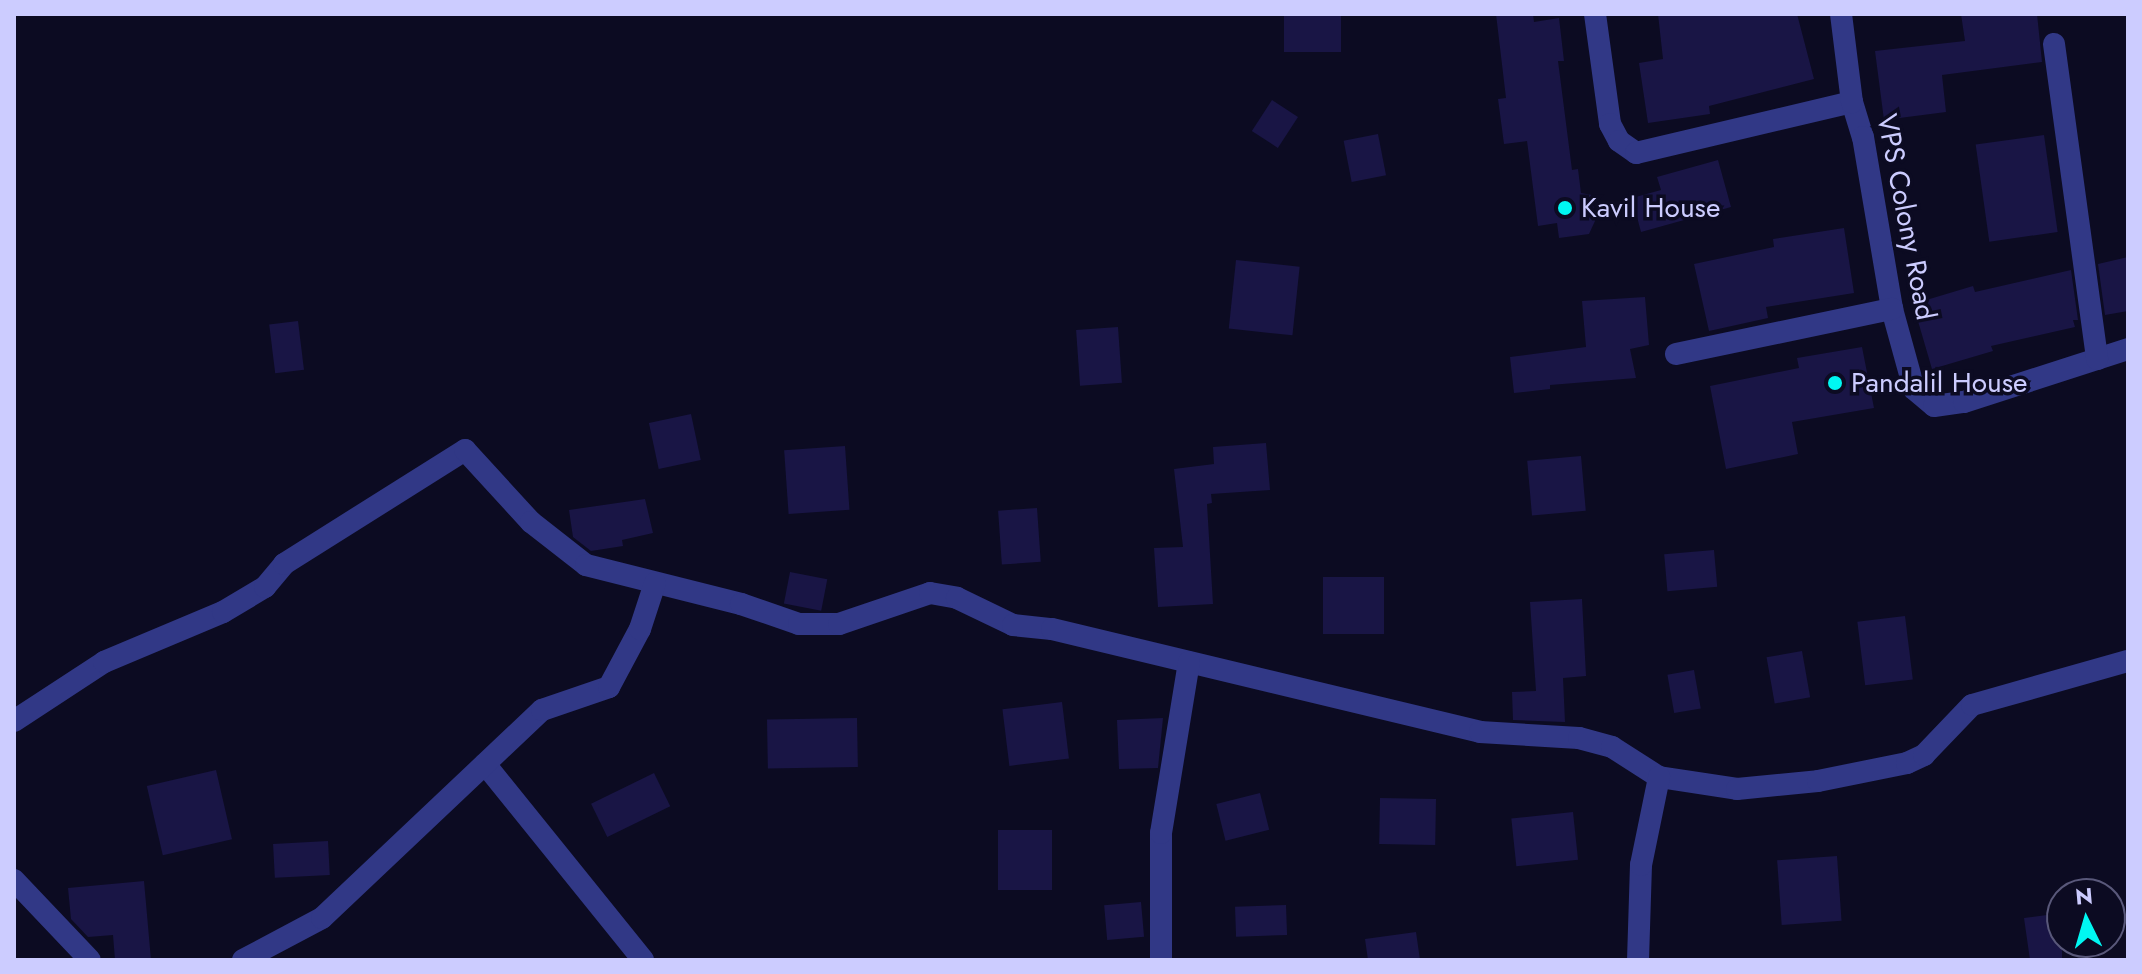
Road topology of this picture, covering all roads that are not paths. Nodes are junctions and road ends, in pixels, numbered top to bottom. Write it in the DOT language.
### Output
graph roads {
  1 [pos="1595,14"];
  2 [pos="1841,14"];
  3 [pos="2054,44"];
  4 [pos="1852,102"];
  5 [pos="1892,309"];
  6 [pos="2128,349"];
  7 [pos="1676,354"];
  8 [pos="2097,359"];
  9 [pos="655,583"];
  10 [pos="2128,661"];
  11 [pos="1189,662"];
  12 [pos="14,721"];
  13 [pos="485,764"];
  14 [pos="1659,777"];
  15 [pos="14,880"];
  16 [pos="90,960"];
  17 [pos="243,960"];
  18 [pos="643,960"];
  19 [pos="1161,960"];
  20 [pos="1638,960"];
  1 -- 4 [label="street, VPS Colony Road"];
  2 -- 4 [label="street"];
  3 -- 8 [label="street"];
  4 -- 5 [label="street, VPS Colony Road"];
  5 -- 7 [label="street"];
  5 -- 8 [label="street, VPS Colony Road"];
  6 -- 8 [label="street, VPS Colony Road"];
  9 -- 11 [label="street"];
  9 -- 12 [label="street"];
  9 -- 13 [label="street"];
  10 -- 14 [label="street"];
  11 -- 14 [label="street"];
  11 -- 19 [label="street"];
  13 -- 17 [label="street"];
  13 -- 18 [label="street"];
  14 -- 20 [label="street"];
  15 -- 16 [label="street"];
}
